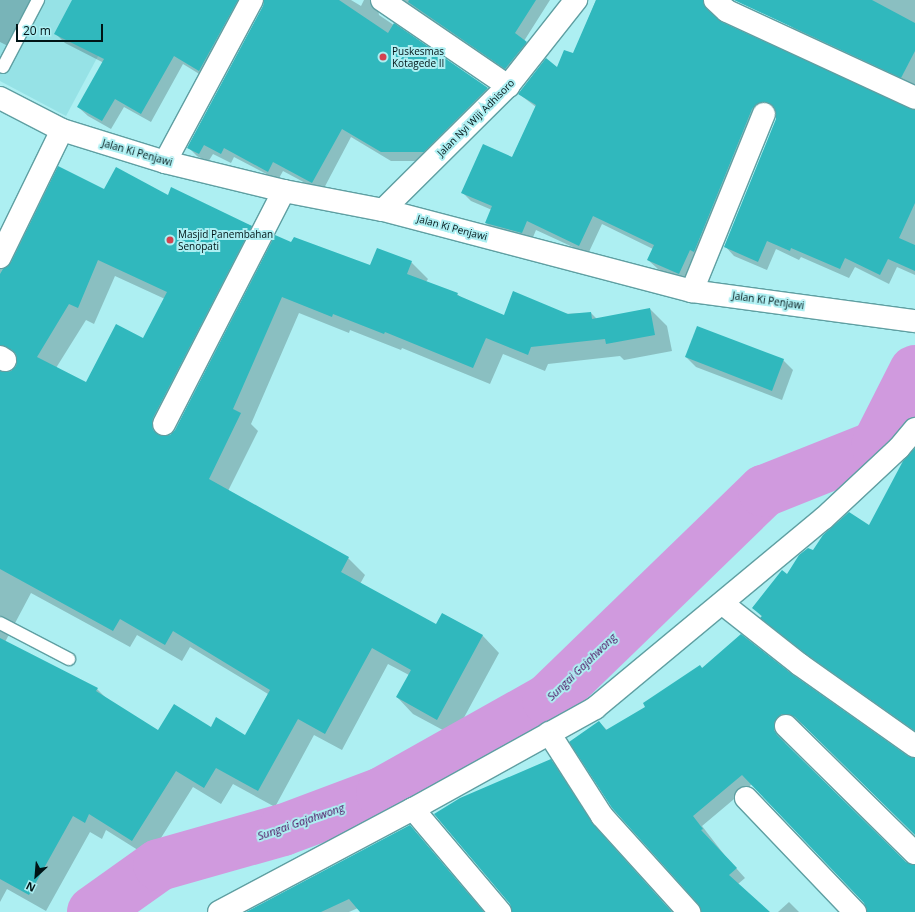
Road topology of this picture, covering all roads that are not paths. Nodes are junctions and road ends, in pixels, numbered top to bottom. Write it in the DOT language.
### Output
graph roads {
  1 [pos="38,0"];
  2 [pos="252,0"];
  3 [pos="382,0"];
  4 [pos="576,0"];
  5 [pos="715,0"];
  6 [pos="742,8"];
  7 [pos="3,67"];
  8 [pos="508,86"];
  9 [pos="0,98"];
  10 [pos="915,98"];
  11 [pos="764,114"];
  12 [pos="62,130"];
  13 [pos="165,162"];
  14 [pos="284,192"];
  15 [pos="383,210"];
  16 [pos="0,257"];
  17 [pos="692,291"];
  18 [pos="915,322"];
  19 [pos="164,424"];
  20 [pos="915,430"];
  21 [pos="723,604"];
  22 [pos="0,623"];
  23 [pos="69,659"];
  24 [pos="786,726"];
  25 [pos="549,733"];
  26 [pos="915,746"];
  27 [pos="746,798"];
  28 [pos="413,809"];
  29 [pos="915,853"];
  30 [pos="219,912"];
  31 [pos="500,912"];
  32 [pos="689,912"];
  33 [pos="855,912"];
  1 -- 7 [label="lane"];
  2 -- 13 [label="street"];
  3 -- 8 [label="street"];
  4 -- 8 [label="street, Jalan Nyi Wiji Adhisoro"];
  5 -- 6 [label="street"];
  6 -- 10 [label="street"];
  8 -- 15 [label="street, Jalan Nyi Wiji Adhisoro"];
  9 -- 12 [label="street, Jalan Ki Penjawi"];
  11 -- 17 [label="street"];
  12 -- 13 [label="street, Jalan Ki Penjawi"];
  12 -- 16 [label="street"];
  13 -- 14 [label="street, Jalan Ki Penjawi"];
  14 -- 15 [label="street, Jalan Ki Penjawi"];
  14 -- 19 [label="street"];
  15 -- 17 [label="street, Jalan Ki Penjawi"];
  17 -- 18 [label="street, Jalan Ki Penjawi"];
  20 -- 21 [label="street"];
  21 -- 25 [label="street"];
  21 -- 26 [label="street"];
  22 -- 23 [label="lane"];
  24 -- 29 [label="street"];
  25 -- 28 [label="street"];
  25 -- 32 [label="street"];
  27 -- 33 [label="street"];
  28 -- 30 [label="street"];
  28 -- 31 [label="street"];
}
